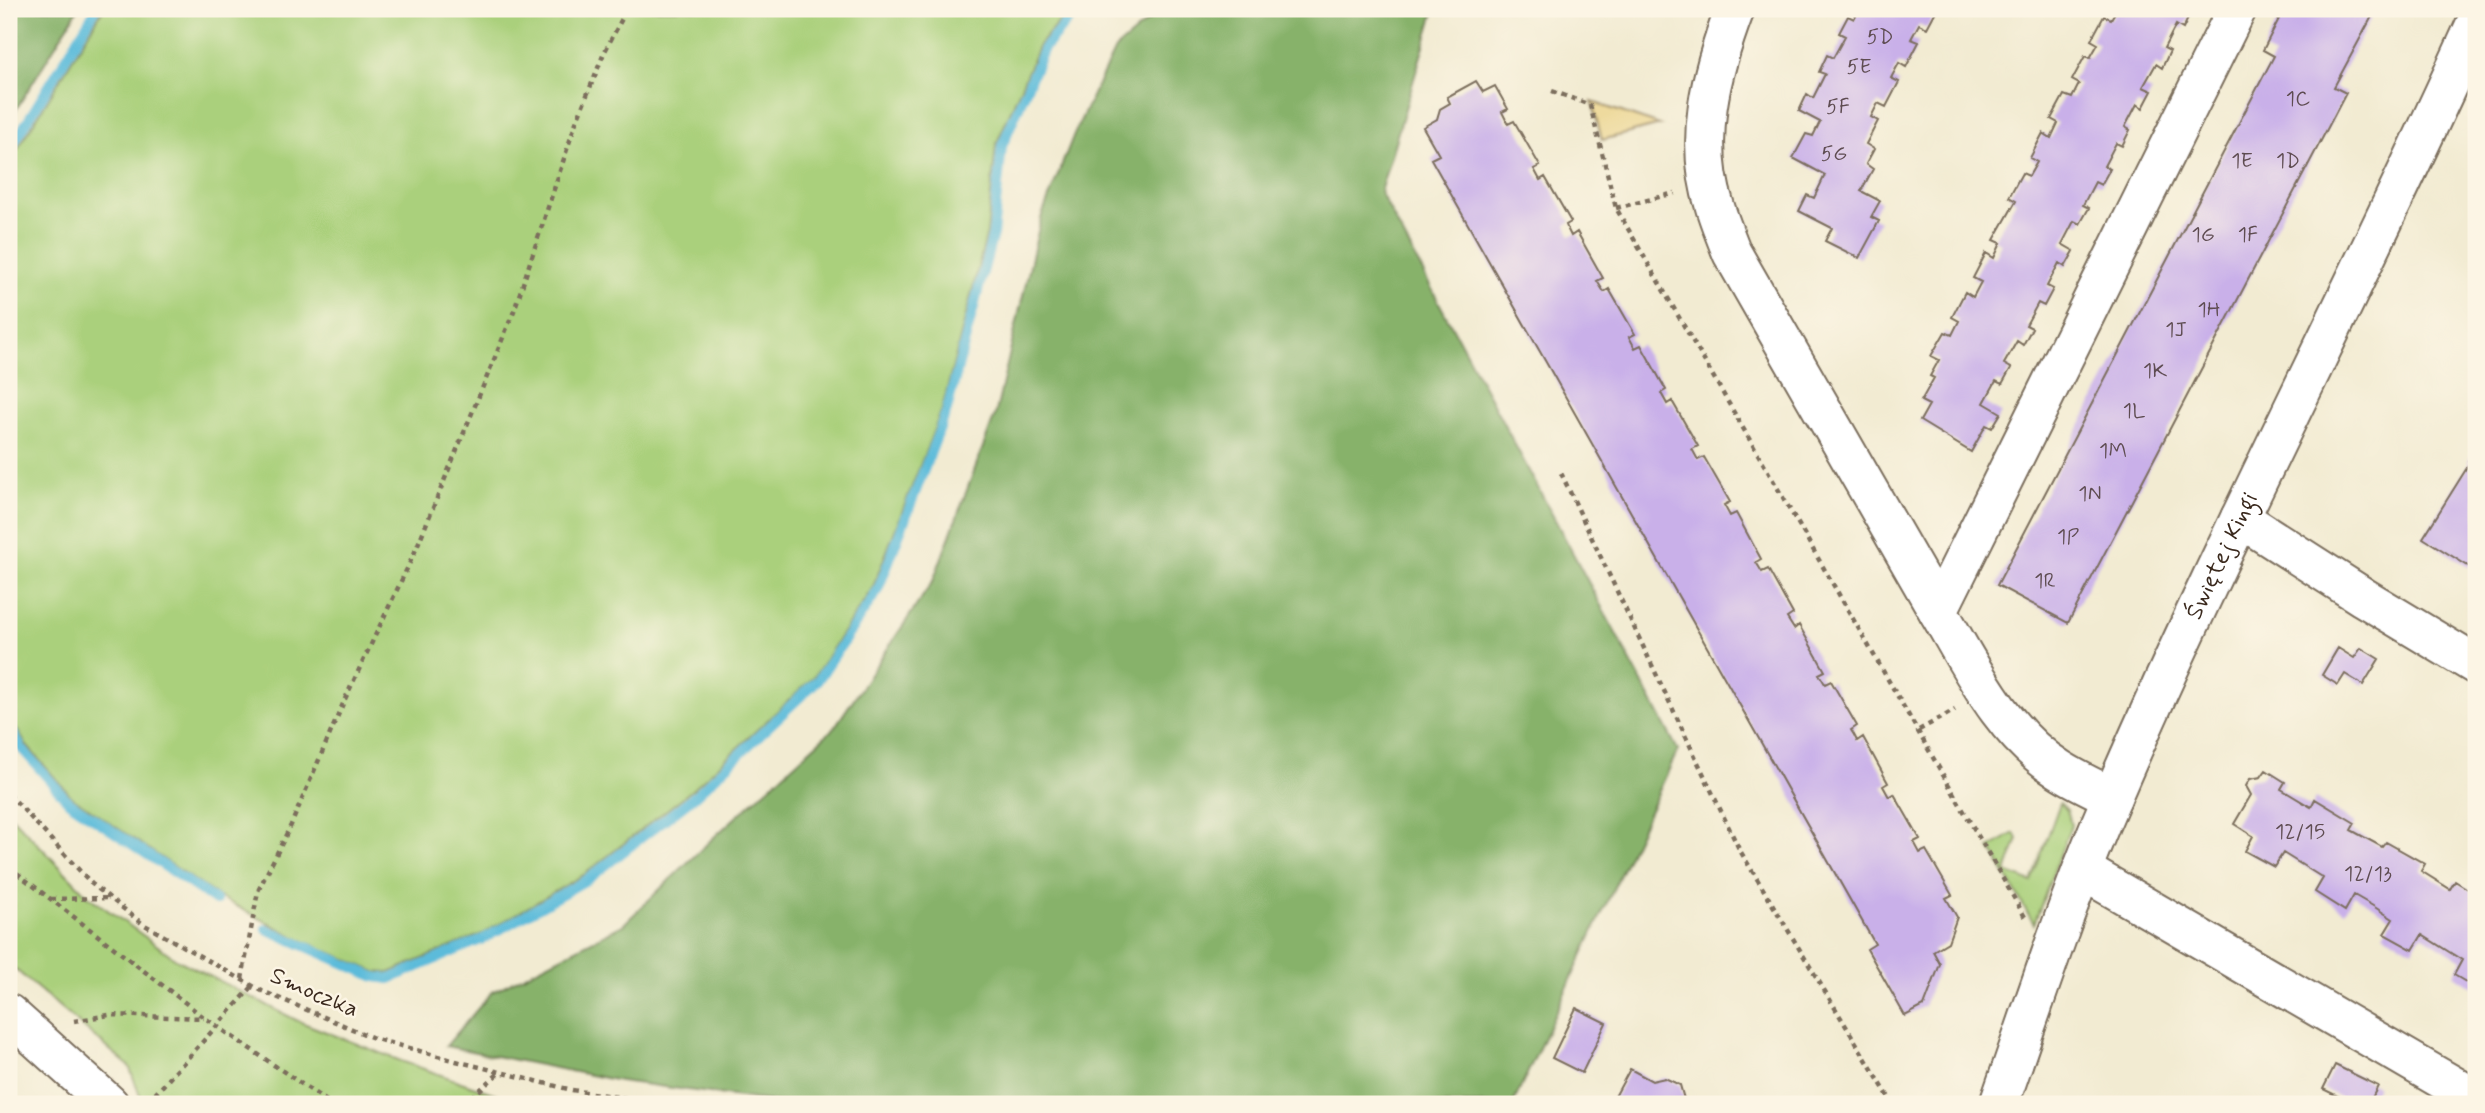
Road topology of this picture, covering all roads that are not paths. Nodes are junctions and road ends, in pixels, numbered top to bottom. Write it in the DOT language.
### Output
graph roads {
  1 [pos="1735,9"];
  2 [pos="2237,9"];
  3 [pos="2476,23"];
  4 [pos="2240,518"];
  5 [pos="1938,611"];
  6 [pos="2476,665"];
  7 [pos="2112,797"];
  8 [pos="2082,870"];
  9 [pos="17,1021"];
  10 [pos="2476,1099"];
  11 [pos="109,1104"];
  12 [pos="1999,1104"];
  1 -- 5 [label="street"];
  2 -- 5 [label="street"];
  3 -- 4 [label="street, Świętej Kingi"];
  4 -- 6 [label="street"];
  4 -- 7 [label="street, Świętej Kingi"];
  5 -- 7 [label="street"];
  7 -- 8 [label="street, Świętej Kingi"];
  8 -- 10 [label="street"];
  8 -- 12 [label="street, Świętej Kingi"];
  9 -- 11 [label="street"];
}
